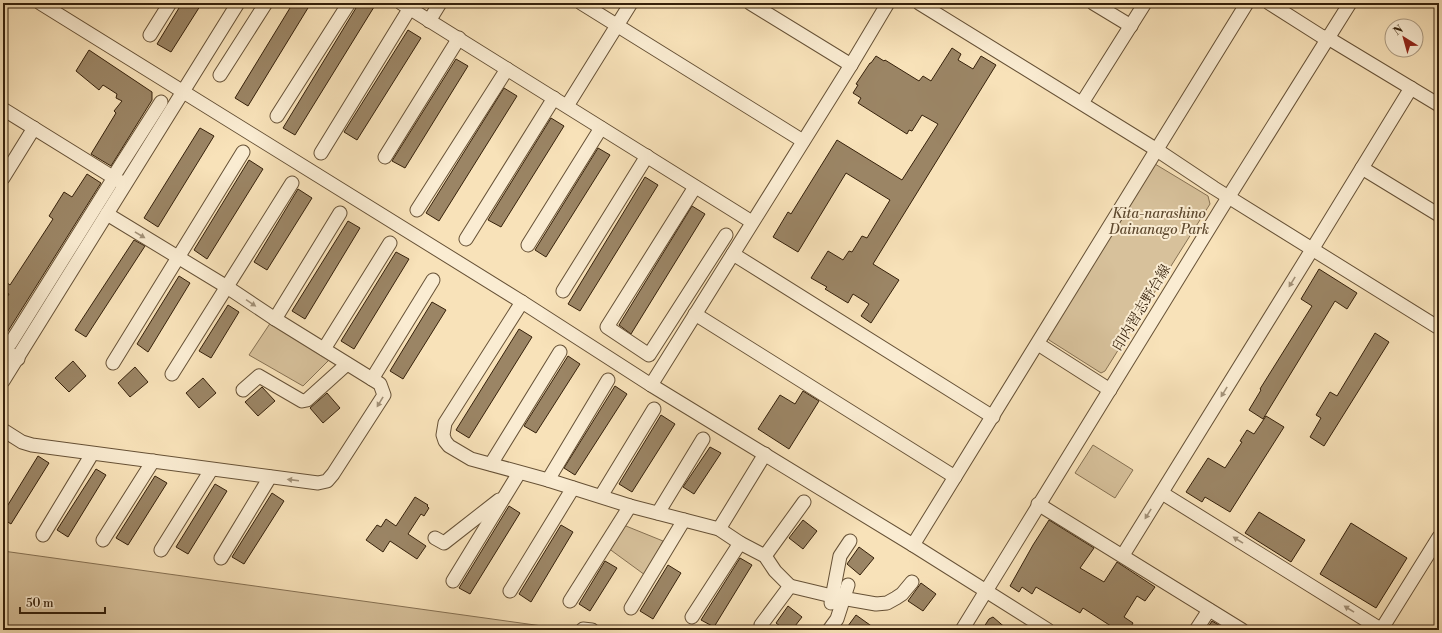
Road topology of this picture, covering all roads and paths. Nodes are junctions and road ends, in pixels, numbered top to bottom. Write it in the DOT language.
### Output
graph roads {
  1 [pos="40,3"];
  2 [pos="170,3"];
  3 [pos="238,3"];
  4 [pos="266,3"];
  5 [pos="349,3"];
  6 [pos="440,3"];
  7 [pos="581,3"];
  8 [pos="631,3"];
  9 [pos="750,3"];
  10 [pos="888,3"];
  11 [pos="919,3"];
  12 [pos="1093,3"];
  13 [pos="1145,3"];
  14 [pos="1248,3"];
  15 [pos="1269,3"];
  16 [pos="1350,3"];
  17 [pos="406,6"];
  18 [pos="429,21"];
  19 [pos="617,26"];
  20 [pos="1131,26"];
  21 [pos="150,35"];
  22 [pos="459,38"];
  23 [pos="1328,38"];
  24 [pos="851,64"];
  25 [pos="507,68"];
  26 [pos="220,75"];
  27 [pos="1411,88"];
  28 [pos="182,92"];
  29 [pos="554,98"];
  30 [pos="161,102"];
  31 [pos="1082,103"];
  32 [pos="567,106"];
  33 [pos="1439,106"];
  34 [pos="3,109"];
  35 [pos="277,116"];
  36 [pos="34,128"];
  37 [pos="601,128"];
  38 [pos="803,141"];
  39 [pos="1157,150"];
  40 [pos="243,152"];
  41 [pos="321,153"];
  42 [pos="647,156"];
  43 [pos="385,157"];
  44 [pos="1362,168"];
  45 [pos="118,171"];
  46 [pos="3,178"];
  47 [pos="292,183"];
  48 [pos="110,184"];
  49 [pos="125,185"];
  50 [pos="695,187"];
  51 [pos="1229,197"];
  52 [pos="417,210"];
  53 [pos="340,213"];
  54 [pos="107,214"];
  55 [pos="1439,215"];
  56 [pos="752,222"];
  57 [pos="726,235"];
  58 [pos="466,240"];
  59 [pos="390,243"];
  60 [pos="528,245"];
  61 [pos="1313,248"];
  62 [pos="733,254"];
  63 [pos="178,258"];
  64 [pos="433,280"];
  65 [pos="227,287"];
  66 [pos="563,291"];
  67 [pos="522,302"];
  68 [pos="695,314"];
  69 [pos="275,319"];
  70 [pos="1439,328"];
  71 [pos="1038,344"];
  72 [pos="7,346"];
  73 [pos="324,349"];
  74 [pos="560,352"];
  75 [pos="18,358"];
  76 [pos="112,363"];
  77 [pos="347,364"];
  78 [pos="172,374"];
  79 [pos="372,379"];
  80 [pos="608,380"];
  81 [pos="3,381"];
  82 [pos="651,385"];
  83 [pos="244,390"];
  84 [pos="1110,390"];
  85 [pos="654,409"];
  86 [pos="993,417"];
  87 [pos="3,430"];
  88 [pos="703,439"];
  89 [pos="92,454"];
  90 [pos="765,454"];
  91 [pos="153,461"];
  92 [pos="491,464"];
  93 [pos="211,470"];
  94 [pos="519,473"];
  95 [pos="270,477"];
  96 [pos="955,477"];
  97 [pos="548,480"];
  98 [pos="573,488"];
  99 [pos="1162,493"];
  100 [pos="505,496"];
  101 [pos="601,496"];
  102 [pos="804,502"];
  103 [pos="1038,504"];
  104 [pos="630,506"];
  105 [pos="658,513"];
  106 [pos="684,520"];
  107 [pos="719,529"];
  108 [pos="43,535"];
  109 [pos="1439,537"];
  110 [pos="435,538"];
  111 [pos="103,540"];
  112 [pos="850,541"];
  113 [pos="740,543"];
  114 [pos="913,545"];
  115 [pos="161,550"];
  116 [pos="765,556"];
  117 [pos="1123,556"];
  118 [pos="221,558"];
  119 [pos="453,580"];
  120 [pos="912,582"];
  121 [pos="848,585"];
  122 [pos="790,586"];
  123 [pos="510,591"];
  124 [pos="986,591"];
  125 [pos="836,599"];
  126 [pos="570,601"];
  127 [pos="631,608"];
  128 [pos="1209,610"];
  129 [pos="692,617"];
  130 [pos="761,625"];
  131 [pos="582,630"];
  132 [pos="592,630"];
  133 [pos="829,630"];
  134 [pos="962,630"];
  135 [pos="1048,630"];
  136 [pos="1196,630"];
  137 [pos="1242,630"];
  138 [pos="1382,630"];
  1 -- 28 [label="street"];
  2 -- 21 [label="street"];
  3 -- 28 [label="street"];
  4 -- 26 [label="street"];
  5 -- 35 [label="street"];
  6 -- 18 [label="street"];
  7 -- 19 [label="street"];
  8 -- 19 [label="street"];
  9 -- 24 [label="street"];
  10 -- 24 [label="street"];
  11 -- 31 [label="street"];
  12 -- 20 [label="street"];
  13 -- 20 [label="street"];
  14 -- 39 [label="street"];
  15 -- 23 [label="street"];
  16 -- 23 [label="street, 印内習志野台線"];
  17 -- 18 [label="street"];
  17 -- 41 [label="street"];
  18 -- 22 [label="street"];
  19 -- 32 [label="street"];
  19 -- 38 [label="street"];
  20 -- 31 [label="street"];
  22 -- 25 [label="street"];
  22 -- 43 [label="street"];
  23 -- 27 [label="street"];
  23 -- 51 [label="street, 印内習志野台線"];
  24 -- 38 [label="street"];
  25 -- 29 [label="street"];
  25 -- 52 [label="street"];
  27 -- 33 [label="street"];
  27 -- 44 [label="street"];
  28 -- 49 [label="street"];
  28 -- 67 [label="street"];
  29 -- 32 [label="street"];
  29 -- 58 [label="street"];
  30 -- 45 [label="street"];
  31 -- 39 [label="street"];
  32 -- 37 [label="street"];
  34 -- 36 [label="street"];
  36 -- 46 [label="street"];
  36 -- 49 [label="street"];
  37 -- 42 [label="street"];
  37 -- 60 [label="street"];
  38 -- 56 [label="street"];
  39 -- 51 [label="street"];
  39 -- 71 [label="street"];
  40 -- 63 [label="street"];
  42 -- 50 [label="street"];
  42 -- 66 [label="street"];
  44 -- 55 [label="street"];
  44 -- 61 [label="street"];
  47 -- 65 [label="street"];
  48 -- 72 [label="street"];
  49 -- 54 [label="street"];
  50 -- 56 [label="street"];
  50 -- 57 [label="street"];
  51 -- 61 [label="street"];
  51 -- 84 [label="street, 印内習志野台線"];
  53 -- 69 [label="street"];
  54 -- 63 [label="street, one-way"];
  54 -- 75 [label="street"];
  56 -- 62 [label="street"];
  59 -- 73 [label="street"];
  61 -- 70 [label="street"];
  61 -- 99 [label="street, one-way"];
  62 -- 68 [label="street"];
  62 -- 86 [label="street"];
  63 -- 65 [label="street"];
  63 -- 76 [label="street"];
  64 -- 79 [label="street"];
  65 -- 69 [label="street, one-way"];
  65 -- 78 [label="street"];
  67 -- 82 [label="street"];
  67 -- 92 [label="street"];
  68 -- 82 [label="street"];
  68 -- 96 [label="street"];
  69 -- 73 [label="street"];
  71 -- 84 [label="street"];
  71 -- 86 [label="street"];
  72 -- 75 [label="street"];
  73 -- 77 [label="street"];
  74 -- 92 [label="street"];
  75 -- 81 [label="street"];
  77 -- 79 [label="street"];
  77 -- 83 [label="street"];
  79 -- 95 [label="street, one-way"];
  80 -- 97 [label="street"];
  82 -- 90 [label="street"];
  84 -- 103 [label="street, 印内習志野台線"];
  85 -- 101 [label="street"];
  86 -- 96 [label="street"];
  87 -- 89 [label="street"];
  88 -- 105 [label="street"];
  89 -- 91 [label="street"];
  89 -- 108 [label="street"];
  90 -- 107 [label="street"];
  90 -- 114 [label="street"];
  91 -- 93 [label="street"];
  91 -- 111 [label="street"];
  92 -- 94 [label="street"];
  93 -- 95 [label="street"];
  93 -- 115 [label="street"];
  94 -- 97 [label="street"];
  94 -- 100 [label="street"];
  95 -- 118 [label="street"];
  96 -- 114 [label="street"];
  97 -- 98 [label="street"];
  98 -- 101 [label="street"];
  98 -- 123 [label="street"];
  99 -- 117 [label="street, one-way"];
  138 -- 99 [label="street, one-way"];
  100 -- 110 [label="street"];
  100 -- 119 [label="street"];
  101 -- 104 [label="street"];
  102 -- 116 [label="street"];
  103 -- 117 [label="street"];
  103 -- 124 [label="street, 印内習志野台線"];
  104 -- 105 [label="street"];
  104 -- 126 [label="street"];
  105 -- 106 [label="street"];
  106 -- 107 [label="street"];
  106 -- 127 [label="street"];
  107 -- 113 [label="street"];
  109 -- 138 [label="street"];
  112 -- 125 [label="street"];
  113 -- 116 [label="street"];
  113 -- 129 [label="street"];
  114 -- 124 [label="street"];
  116 -- 122 [label="street"];
  117 -- 128 [label="street"];
  120 -- 125 [label="street"];
  121 -- 125 [label="street"];
  122 -- 125 [label="street"];
  122 -- 130 [label="street"];
  124 -- 134 [label="street, 印内習志野台線"];
  124 -- 135 [label="street"];
  125 -- 133 [label="street"];
  128 -- 136 [label="street"];
  128 -- 137 [label="street"];
  131 -- 132 [label="street"];
}
